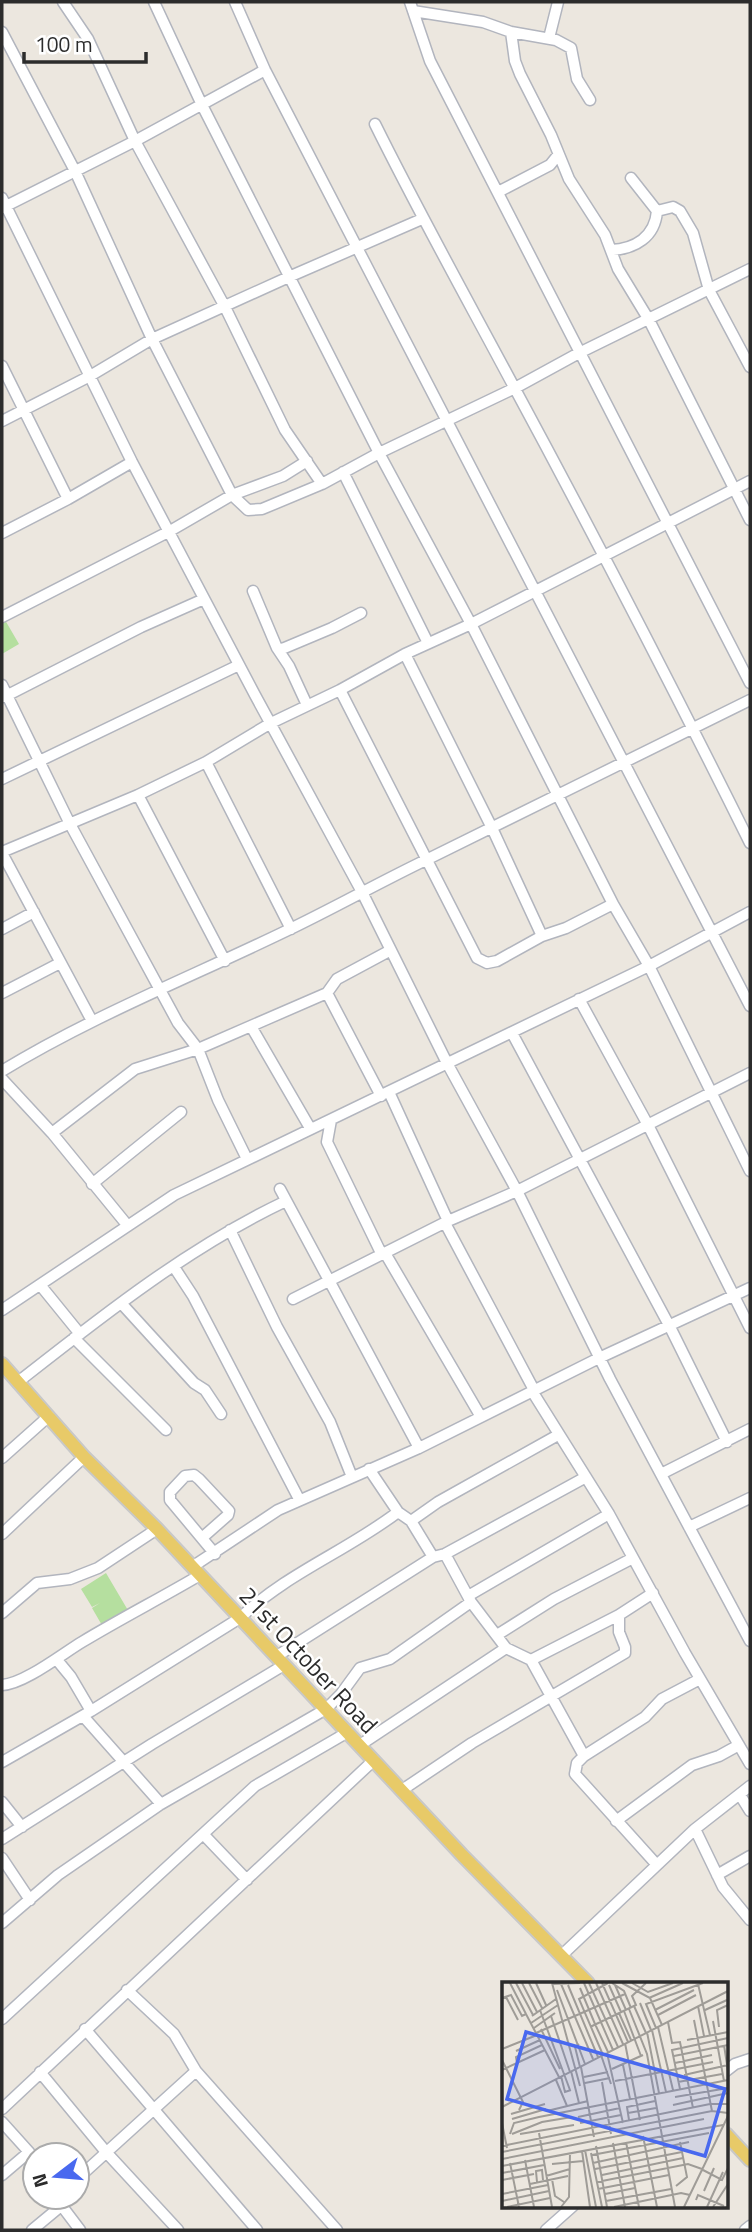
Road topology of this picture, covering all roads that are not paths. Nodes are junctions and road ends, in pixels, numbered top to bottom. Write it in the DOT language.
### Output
graph roads {
  1 [pos="63,2"];
  2 [pos="155,2"];
  3 [pos="235,2"];
  4 [pos="558,2"];
  5 [pos="411,6"];
  6 [pos="2,32"];
  7 [pos="511,32"];
  8 [pos="549,38"];
  9 [pos="265,70"];
  10 [pos="590,100"];
  11 [pos="202,105"];
  12 [pos="375,124"];
  13 [pos="135,141"];
  14 [pos="558,155"];
  15 [pos="75,171"];
  16 [pos="631,178"];
  17 [pos="498,192"];
  18 [pos="3,204"];
  19 [pos="657,211"];
  20 [pos="422,219"];
  21 [pos="358,248"];
  22 [pos="611,250"];
  23 [pos="750,269"];
  24 [pos="291,276"];
  25 [pos="709,290"];
  26 [pos="225,307"];
  27 [pos="649,320"];
  28 [pos="152,339"];
  29 [pos="579,353"];
  30 [pos="2,366"];
  31 [pos="750,367"];
  32 [pos="90,376"];
  33 [pos="515,388"];
  34 [pos="24,408"];
  35 [pos="447,419"];
  36 [pos="2,421"];
  37 [pos="379,453"];
  38 [pos="307,461"];
  39 [pos="132,462"];
  40 [pos="343,472"];
  41 [pos="750,481"];
  42 [pos="322,484"];
  43 [pos="735,489"];
  44 [pos="232,495"];
  45 [pos="68,499"];
  46 [pos="750,520"];
  47 [pos="666,524"];
  48 [pos="4,528"];
  49 [pos="170,531"];
  50 [pos="602,556"];
  51 [pos="534,590"];
  52 [pos="253,591"];
  53 [pos="204,599"];
  54 [pos="361,613"];
  55 [pos="2,617"];
  56 [pos="471,624"];
  57 [pos="428,643"];
  58 [pos="277,648"];
  59 [pos="405,654"];
  60 [pos="239,665"];
  61 [pos="750,683"];
  62 [pos="2,685"];
  63 [pos="340,690"];
  64 [pos="4,697"];
  65 [pos="750,700"];
  66 [pos="307,705"];
  67 [pos="271,723"];
  68 [pos="693,728"];
  69 [pos="39,761"];
  70 [pos="206,762"];
  71 [pos="626,762"];
  72 [pos="2,779"];
  73 [pos="138,796"];
  74 [pos="560,796"];
  75 [pos="70,824"];
  76 [pos="492,828"];
  77 [pos="750,843"];
  78 [pos="2,853"];
  79 [pos="427,859"];
  80 [pos="362,892"];
  81 [pos="613,904"];
  82 [pos="34,912"];
  83 [pos="750,912"];
  84 [pos="2,929"];
  85 [pos="291,929"];
  86 [pos="712,933"];
  87 [pos="542,936"];
  88 [pos="391,950"];
  89 [pos="225,961"];
  90 [pos="60,963"];
  91 [pos="649,966"];
  92 [pos="161,990"];
  93 [pos="2,993"];
  94 [pos="327,993"];
  95 [pos="579,999"];
  96 [pos="750,1006"];
  97 [pos="92,1021"];
  98 [pos="251,1028"];
  99 [pos="512,1033"];
  100 [pos="198,1049"];
  101 [pos="447,1063"];
  102 [pos="2,1071"];
  103 [pos="750,1073"];
  104 [pos="2,1079"];
  105 [pos="713,1091"];
  106 [pos="385,1094"];
  107 [pos="181,1112"];
  108 [pos="331,1120"];
  109 [pos="648,1125"];
  110 [pos="310,1128"];
  111 [pos="52,1133"];
  112 [pos="580,1158"];
  113 [pos="247,1159"];
  114 [pos="750,1171"];
  115 [pos="92,1184"];
  116 [pos="280,1189"];
  117 [pos="517,1191"];
  118 [pos="286,1201"];
  119 [pos="447,1222"];
  120 [pos="128,1226"];
  121 [pos="230,1230"];
  122 [pos="383,1254"];
  123 [pos="174,1267"];
  124 [pos="328,1281"];
  125 [pos="41,1286"];
  126 [pos="750,1288"];
  127 [pos="733,1296"];
  128 [pos="293,1299"];
  129 [pos="121,1303"];
  130 [pos="2,1310"];
  131 [pos="670,1327"];
  132 [pos="750,1328"];
  133 [pos="77,1336"];
  134 [pos="599,1357"];
  135 [pos="3,1367"];
  136 [pos="18,1382"];
  137 [pos="533,1391"];
  138 [pos="221,1414"];
  139 [pos="49,1416"];
  140 [pos="481,1417"];
  141 [pos="750,1429"];
  142 [pos="166,1430"];
  143 [pos="558,1435"];
  144 [pos="727,1442"];
  145 [pos="419,1448"];
  146 [pos="83,1457"];
  147 [pos="2,1458"];
  148 [pos="369,1469"];
  149 [pos="661,1474"];
  150 [pos="352,1477"];
  151 [pos="586,1477"];
  152 [pos="299,1499"];
  153 [pos="749,1501"];
  154 [pos="398,1513"];
  155 [pos="609,1514"];
  156 [pos="411,1521"];
  157 [pos="689,1527"];
  158 [pos="157,1529"];
  159 [pos="2,1534"];
  160 [pos="203,1537"];
  161 [pos="215,1554"];
  162 [pos="445,1554"];
  163 [pos="433,1557"];
  164 [pos="633,1558"];
  165 [pos="196,1571"];
  166 [pos="653,1593"];
  167 [pos="470,1599"];
  168 [pos="2,1614"];
  169 [pos="620,1615"];
  170 [pos="240,1618"];
  171 [pos="497,1635"];
  172 [pos="750,1641"];
  173 [pos="506,1648"];
  174 [pos="57,1660"];
  175 [pos="281,1660"];
  176 [pos="531,1660"];
  177 [pos="701,1679"];
  178 [pos="2,1685"];
  179 [pos="551,1698"];
  180 [pos="326,1709"];
  181 [pos="87,1714"];
  182 [pos="348,1732"];
  183 [pos="360,1745"];
  184 [pos="739,1745"];
  185 [pos="583,1756"];
  186 [pos="374,1760"];
  187 [pos="2,1762"];
  188 [pos="122,1762"];
  189 [pos="750,1764"];
  190 [pos="750,1786"];
  191 [pos="402,1790"];
  192 [pos="740,1795"];
  193 [pos="2,1802"];
  194 [pos="161,1804"];
  195 [pos="750,1811"];
  196 [pos="616,1821"];
  197 [pos="22,1827"];
  198 [pos="695,1829"];
  199 [pos="204,1835"];
  200 [pos="2,1839"];
  201 [pos="750,1856"];
  202 [pos="2,1858"];
  203 [pos="657,1865"];
  204 [pos="717,1875"];
  205 [pos="247,1880"];
  206 [pos="30,1900"];
  207 [pos="750,1920"];
  208 [pos="2,1923"];
  209 [pos="562,1955"];
  210 [pos="587,1982"];
  211 [pos="127,1990"];
  212 [pos="2,2019"];
  213 [pos="85,2029"];
  214 [pos="750,2059"];
  215 [pos="728,2069"];
  216 [pos="196,2071"];
  217 [pos="40,2072"];
  218 [pos="2,2109"];
  219 [pos="152,2109"];
  220 [pos="2,2122"];
  221 [pos="728,2136"];
  222 [pos="21,2143"];
  223 [pos="106,2152"];
  224 [pos="21,2159"];
  225 [pos="750,2160"];
  226 [pos="91,2166"];
  227 [pos="2,2175"];
  228 [pos="571,2208"];
  229 [pos="48,2211"];
  230 [pos="65,2211"];
  231 [pos="750,2226"];
  232 [pos="32,2230"];
  233 [pos="80,2230"];
  234 [pos="178,2230"];
  235 [pos="257,2230"];
  236 [pos="337,2230"];
  237 [pos="546,2230"];
  238 [pos="745,2230"];
  1 -- 13 [label="street"];
  2 -- 11 [label="street"];
  3 -- 9 [label="street"];
  4 -- 8 [label="street"];
  5 -- 7 [label="street"];
  5 -- 17 [label="street"];
  6 -- 15 [label="street"];
  7 -- 8 [label="street"];
  7 -- 14 [label="street"];
  8 -- 10 [label="street"];
  9 -- 11 [label="street"];
  9 -- 21 [label="street"];
  11 -- 13 [label="street"];
  11 -- 24 [label="street"];
  12 -- 20 [label="street"];
  13 -- 15 [label="street"];
  13 -- 26 [label="street"];
  14 -- 17 [label="street"];
  14 -- 22 [label="street"];
  15 -- 18 [label="street"];
  15 -- 28 [label="street"];
  16 -- 19 [label="street"];
  17 -- 29 [label="street"];
  18 -- 32 [label="street"];
  19 -- 22 [label="street"];
  19 -- 25 [label="street"];
  20 -- 21 [label="street"];
  20 -- 33 [label="street"];
  21 -- 24 [label="street"];
  21 -- 35 [label="street"];
  22 -- 27 [label="street"];
  23 -- 25 [label="street"];
  24 -- 26 [label="street"];
  24 -- 37 [label="street"];
  25 -- 27 [label="street"];
  25 -- 31 [label="street"];
  26 -- 28 [label="street"];
  26 -- 38 [label="street"];
  27 -- 29 [label="street"];
  27 -- 43 [label="street"];
  28 -- 32 [label="street"];
  28 -- 44 [label="street"];
  29 -- 33 [label="street"];
  29 -- 47 [label="street"];
  30 -- 34 [label="street"];
  32 -- 34 [label="street"];
  32 -- 39 [label="street"];
  33 -- 35 [label="street"];
  33 -- 50 [label="street"];
  34 -- 36 [label="street"];
  34 -- 45 [label="street"];
  35 -- 37 [label="street"];
  35 -- 51 [label="street"];
  37 -- 40 [label="street"];
  37 -- 56 [label="street"];
  38 -- 42 [label="street"];
  38 -- 44 [label="street"];
  39 -- 45 [label="street"];
  39 -- 49 [label="street"];
  40 -- 42 [label="street"];
  40 -- 57 [label="street"];
  41 -- 43 [label="street"];
  42 -- 44 [label="street"];
  43 -- 46 [label="street"];
  43 -- 47 [label="street"];
  44 -- 49 [label="street"];
  45 -- 48 [label="street"];
  47 -- 50 [label="street"];
  47 -- 61 [label="street"];
  49 -- 53 [label="street"];
  49 -- 55 [label="street"];
  50 -- 51 [label="street"];
  50 -- 68 [label="street"];
  51 -- 56 [label="street"];
  51 -- 71 [label="street"];
  52 -- 58 [label="street"];
  53 -- 60 [label="street"];
  53 -- 64 [label="street"];
  54 -- 58 [label="street"];
  56 -- 57 [label="street"];
  56 -- 74 [label="street"];
  57 -- 59 [label="street"];
  58 -- 66 [label="street"];
  59 -- 63 [label="street"];
  59 -- 76 [label="street"];
  60 -- 67 [label="street"];
  60 -- 69 [label="street"];
  62 -- 64 [label="street"];
  63 -- 66 [label="street"];
  63 -- 79 [label="street"];
  64 -- 69 [label="street"];
  65 -- 68 [label="street"];
  66 -- 67 [label="street"];
  67 -- 70 [label="street"];
  67 -- 80 [label="street"];
  68 -- 71 [label="street"];
  68 -- 77 [label="street"];
  69 -- 72 [label="street"];
  69 -- 75 [label="street"];
  70 -- 73 [label="street"];
  70 -- 85 [label="street"];
  71 -- 74 [label="street"];
  71 -- 86 [label="street"];
  73 -- 75 [label="street"];
  73 -- 89 [label="street"];
  74 -- 76 [label="street"];
  74 -- 81 [label="street"];
  75 -- 78 [label="street"];
  75 -- 92 [label="street"];
  76 -- 79 [label="street"];
  76 -- 87 [label="street"];
  78 -- 82 [label="street"];
  79 -- 80 [label="street"];
  79 -- 87 [label="street"];
  80 -- 85 [label="street"];
  80 -- 88 [label="street"];
  81 -- 87 [label="street"];
  81 -- 91 [label="street"];
  82 -- 84 [label="street"];
  82 -- 90 [label="street"];
  83 -- 86 [label="street"];
  85 -- 89 [label="street"];
  86 -- 91 [label="street"];
  86 -- 96 [label="street"];
  88 -- 94 [label="street"];
  88 -- 101 [label="street"];
  89 -- 92 [label="street"];
  90 -- 93 [label="street"];
  90 -- 97 [label="street"];
  91 -- 95 [label="street"];
  91 -- 105 [label="street"];
  92 -- 97 [label="street"];
  92 -- 100 [label="street"];
  94 -- 98 [label="street"];
  94 -- 106 [label="street"];
  95 -- 99 [label="street"];
  95 -- 109 [label="street"];
  97 -- 102 [label="street"];
  98 -- 100 [label="street"];
  98 -- 110 [label="street"];
  99 -- 101 [label="street"];
  99 -- 112 [label="street"];
  100 -- 111 [label="street"];
  100 -- 113 [label="street"];
  101 -- 106 [label="street"];
  101 -- 117 [label="street"];
  103 -- 105 [label="street"];
  104 -- 111 [label="street"];
  105 -- 109 [label="street"];
  105 -- 114 [label="street"];
  106 -- 108 [label="street"];
  106 -- 119 [label="street"];
  107 -- 115 [label="street"];
  108 -- 110 [label="street"];
  108 -- 122 [label="street"];
  109 -- 112 [label="street"];
  109 -- 127 [label="street"];
  110 -- 113 [label="street"];
  111 -- 115 [label="street"];
  112 -- 117 [label="street"];
  112 -- 131 [label="street"];
  113 -- 120 [label="street"];
  115 -- 120 [label="street"];
  116 -- 118 [label="street"];
  117 -- 119 [label="street"];
  117 -- 134 [label="street"];
  118 -- 121 [label="street"];
  118 -- 124 [label="street"];
  119 -- 122 [label="street"];
  119 -- 137 [label="street"];
  120 -- 125 [label="street"];
  121 -- 123 [label="street"];
  121 -- 150 [label="street"];
  122 -- 124 [label="street"];
  122 -- 140 [label="street"];
  123 -- 129 [label="street"];
  123 -- 152 [label="street"];
  124 -- 128 [label="street"];
  124 -- 145 [label="street"];
  125 -- 130 [label="street"];
  125 -- 133 [label="street"];
  126 -- 127 [label="street"];
  127 -- 131 [label="street"];
  127 -- 132 [label="street"];
  129 -- 133 [label="street"];
  129 -- 138 [label="street"];
  131 -- 134 [label="street"];
  131 -- 144 [label="street"];
  133 -- 136 [label="street"];
  133 -- 142 [label="street"];
  134 -- 137 [label="street"];
  134 -- 149 [label="street"];
  135 -- 136 [label="main road, 21st October Road"];
  136 -- 139 [label="main road, 21st October Road"];
  137 -- 140 [label="street"];
  137 -- 143 [label="street"];
  139 -- 146 [label="main road, 21st October Road"];
  139 -- 147 [label="street"];
  140 -- 145 [label="street"];
  141 -- 144 [label="street"];
  143 -- 151 [label="street"];
  143 -- 156 [label="street"];
  144 -- 149 [label="street"];
  145 -- 148 [label="street"];
  146 -- 158 [label="main road, 21st October Road"];
  146 -- 159 [label="street"];
  148 -- 150 [label="street"];
  148 -- 154 [label="street"];
  149 -- 157 [label="street"];
  150 -- 152 [label="street"];
  151 -- 155 [label="street"];
  151 -- 162 [label="street"];
  152 -- 161 [label="street"];
  153 -- 157 [label="street"];
  154 -- 156 [label="street"];
  154 -- 170 [label="street"];
  155 -- 164 [label="street"];
  155 -- 167 [label="street"];
  156 -- 163 [label="street"];
  157 -- 172 [label="street"];
  158 -- 165 [label="main road, 21st October Road"];
  158 -- 168 [label="street"];
  160 -- 160 [label="street"];
  160 -- 161 [label="street"];
  161 -- 165 [label="street"];
  162 -- 163 [label="street"];
  162 -- 167 [label="street"];
  163 -- 175 [label="street"];
  164 -- 166 [label="street"];
  164 -- 171 [label="street"];
  165 -- 170 [label="main road, 21st October Road"];
  165 -- 174 [label="street"];
  166 -- 169 [label="street"];
  166 -- 177 [label="street"];
  167 -- 171 [label="street"];
  167 -- 180 [label="street"];
  169 -- 176 [label="street"];
  169 -- 179 [label="street"];
  170 -- 175 [label="main road, 21st October Road"];
  170 -- 181 [label="street"];
  171 -- 173 [label="street"];
  173 -- 176 [label="street"];
  173 -- 183 [label="street"];
  174 -- 178 [label="street"];
  174 -- 181 [label="street"];
  175 -- 180 [label="main road, 21st October Road"];
  175 -- 188 [label="street"];
  176 -- 179 [label="street"];
  177 -- 184 [label="street"];
  177 -- 185 [label="street"];
  179 -- 185 [label="street"];
  179 -- 191 [label="street"];
  180 -- 182 [label="main road, 21st October Road"];
  180 -- 194 [label="street"];
  181 -- 187 [label="street"];
  181 -- 188 [label="street"];
  182 -- 183 [label="main road, 21st October Road"];
  182 -- 199 [label="street"];
  183 -- 186 [label="main road, 21st October Road"];
  184 -- 189 [label="street"];
  184 -- 196 [label="street"];
  185 -- 196 [label="street"];
  186 -- 191 [label="main road, 21st October Road"];
  186 -- 205 [label="street"];
  188 -- 194 [label="street"];
  188 -- 197 [label="street"];
  190 -- 192 [label="street"];
  191 -- 209 [label="main road, 21st October Road"];
  192 -- 195 [label="street"];
  192 -- 198 [label="street"];
  193 -- 197 [label="street"];
  194 -- 206 [label="street"];
  196 -- 203 [label="street"];
  197 -- 200 [label="street"];
  198 -- 203 [label="street"];
  198 -- 204 [label="street"];
  199 -- 205 [label="street"];
  199 -- 212 [label="street"];
  201 -- 204 [label="street"];
  202 -- 206 [label="street"];
  203 -- 209 [label="street"];
  204 -- 207 [label="street"];
  205 -- 211 [label="street"];
  206 -- 208 [label="street"];
  209 -- 210 [label="main road, 21st October Road"];
  211 -- 213 [label="street"];
  211 -- 216 [label="street"];
  213 -- 217 [label="street"];
  213 -- 219 [label="street"];
  214 -- 215 [label="street"];
  216 -- 219 [label="street"];
  216 -- 236 [label="street"];
  217 -- 218 [label="street"];
  217 -- 223 [label="street"];
  219 -- 223 [label="street"];
  219 -- 235 [label="street"];
  220 -- 222 [label="street"];
  221 -- 225 [label="main road"];
  223 -- 226 [label="street"];
  223 -- 234 [label="street"];
  224 -- 227 [label="street"];
  228 -- 237 [label="street"];
  229 -- 232 [label="street"];
  230 -- 233 [label="street"];
  231 -- 238 [label="street"];
}
